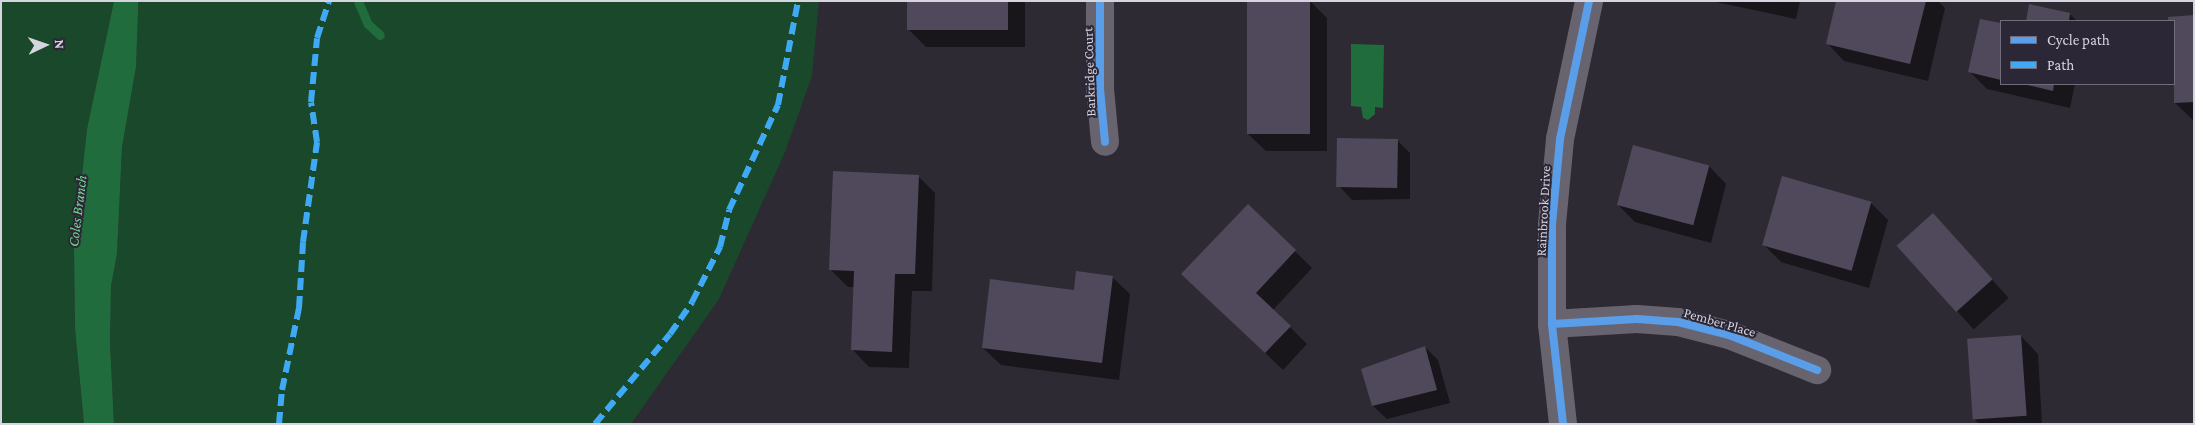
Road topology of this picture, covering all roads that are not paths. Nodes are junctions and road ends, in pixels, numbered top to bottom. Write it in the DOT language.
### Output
graph roads {
  1 [pos="1100,1"];
  2 [pos="1588,1"];
  3 [pos="1105,142"];
  4 [pos="1552,324"];
  5 [pos="1817,370"];
  6 [pos="1563,424"];
  1 -- 3 [label="street, Barkridge Court"];
  2 -- 4 [label="street, Rainbrook Drive"];
  4 -- 5 [label="street, Pember Place"];
  4 -- 6 [label="street, Rainbrook Drive"];
}
